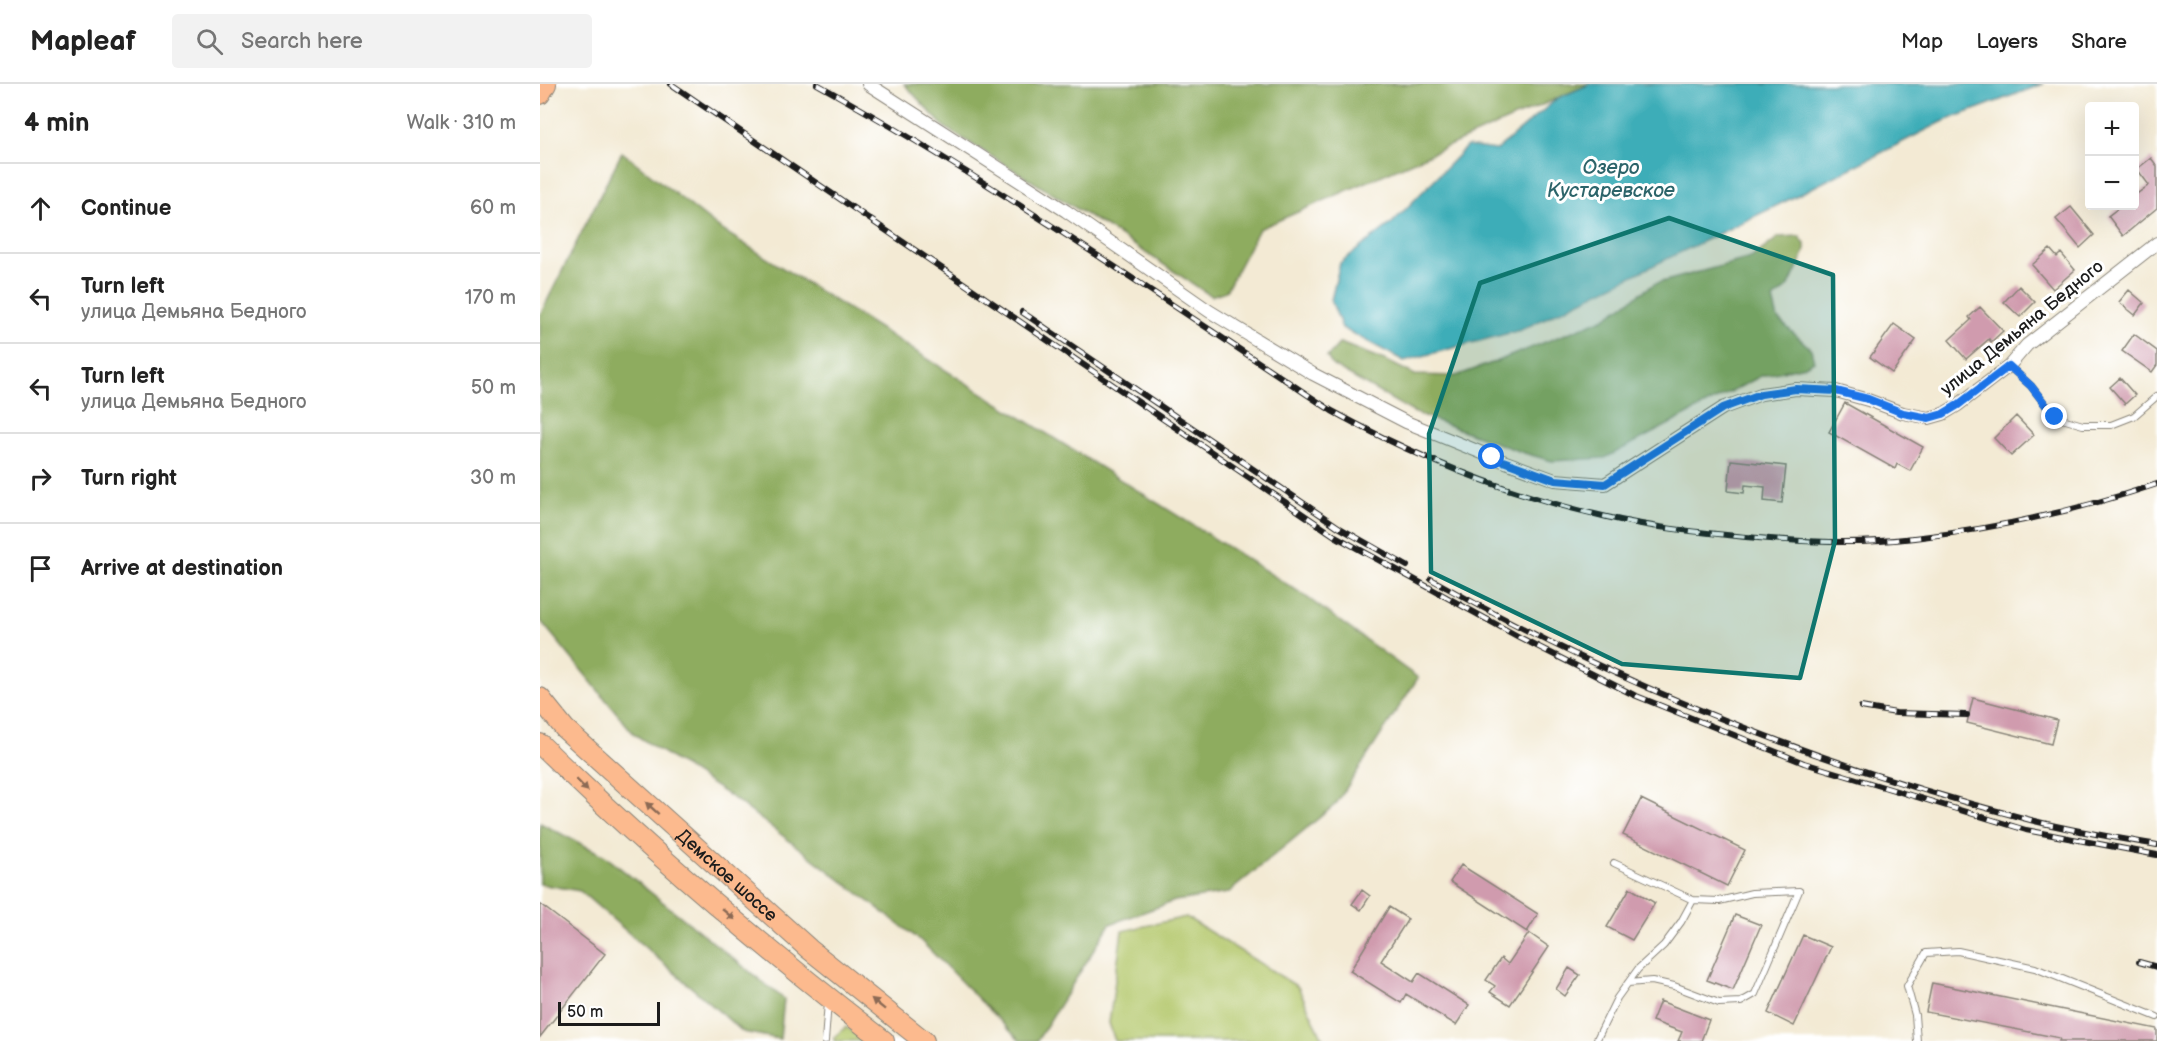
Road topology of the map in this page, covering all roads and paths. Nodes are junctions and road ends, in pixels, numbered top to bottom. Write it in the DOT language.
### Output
graph roads {
  1 [pos="546,84"];
  2 [pos="868,84"];
  3 [pos="540,94"];
  4 [pos="2157,243"];
  5 [pos="2009,366"];
  6 [pos="2157,396"];
  7 [pos="540,698"];
  8 [pos="540,744"];
  9 [pos="1614,863"];
  10 [pos="1693,900"];
  11 [pos="1628,983"];
  12 [pos="828,998"];
  13 [pos="2157,1017"];
  14 [pos="825,1041"];
  15 [pos="884,1041"];
  16 [pos="924,1041"];
  17 [pos="1596,1041"];
  18 [pos="1917,1041"];
  1 -- 3 [label="main road"];
  2 -- 5 [label="street, улица Демьяна Бедного"];
  4 -- 5 [label="street, улица Демьяна Бедного"];
  5 -- 6 [label="lane"];
  16 -- 7 [label="main road, Демское шоссе, one-way"];
  8 -- 12 [label="main road, Демское шоссе, one-way"];
  9 -- 10 [label="lane"];
  10 -- 11 [label="lane"];
  10 -- 11 [label="lane"];
  11 -- 17 [label="lane"];
  12 -- 14 [label="lane"];
  12 -- 15 [label="main road, Демское шоссе"];
  13 -- 18 [label="lane"];
}
